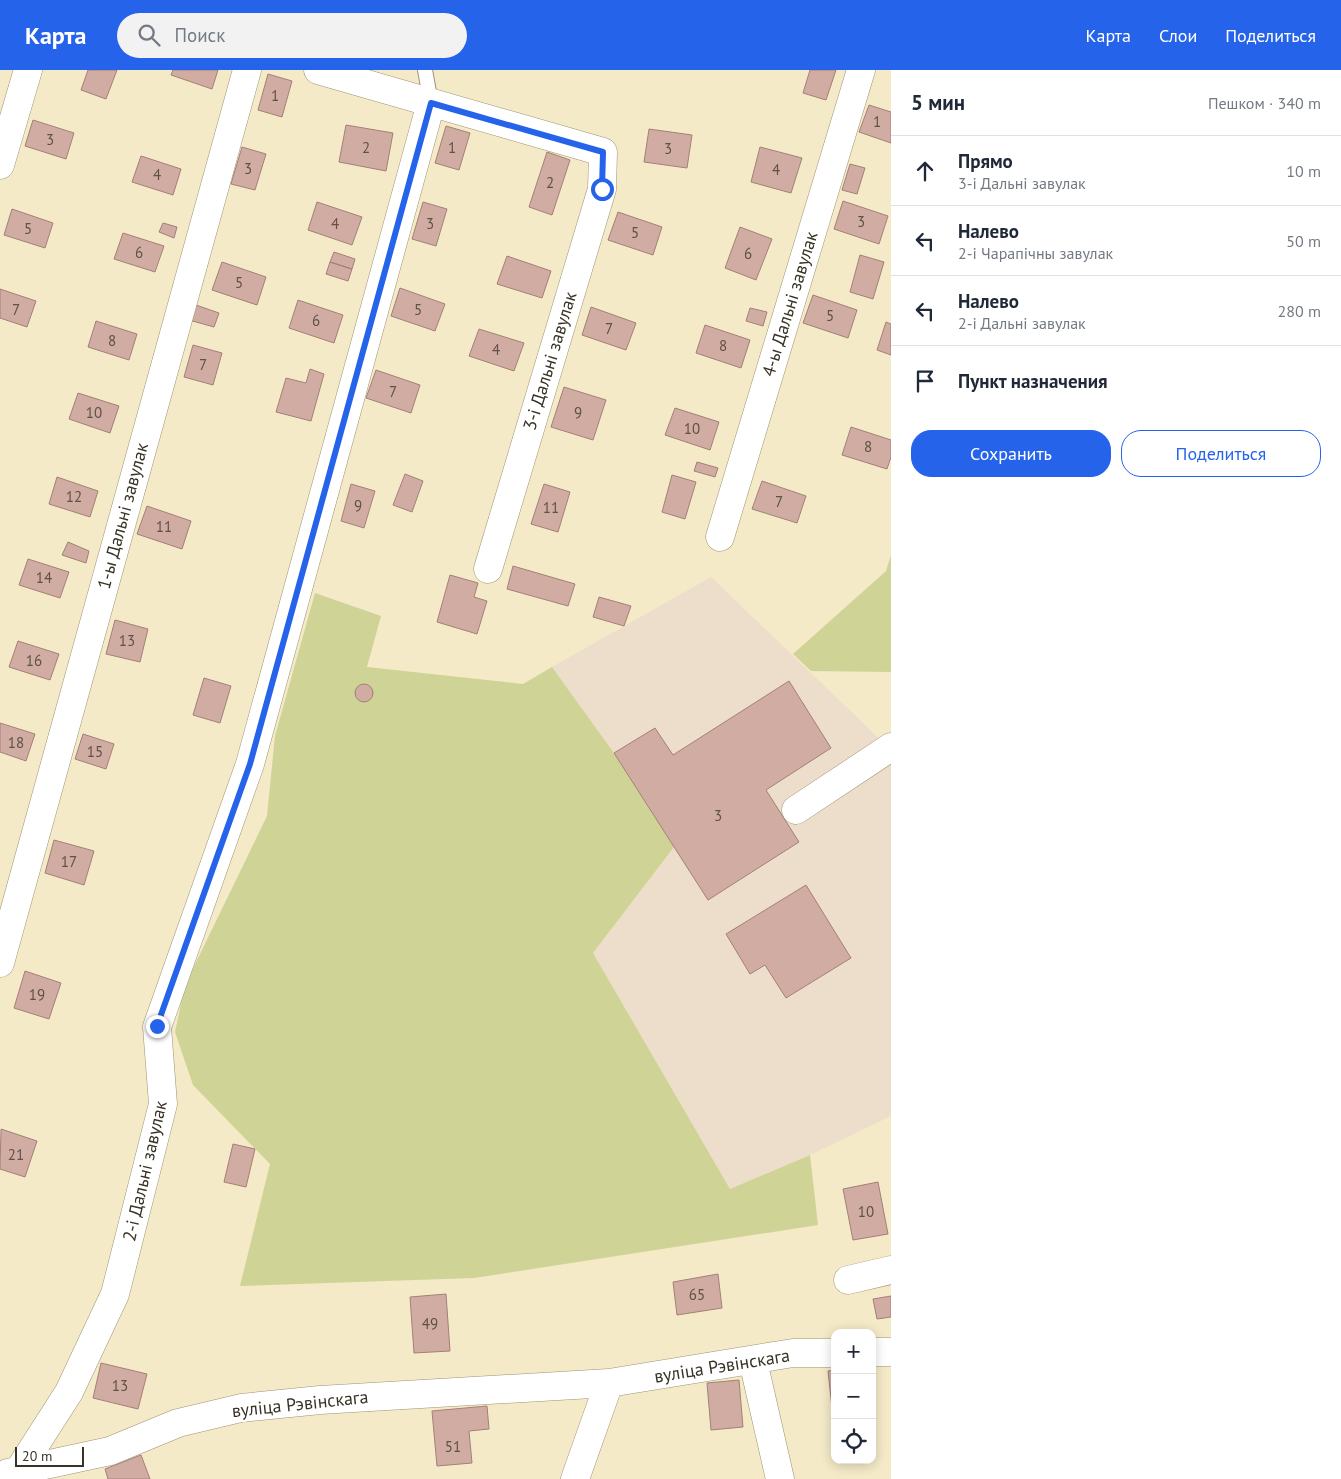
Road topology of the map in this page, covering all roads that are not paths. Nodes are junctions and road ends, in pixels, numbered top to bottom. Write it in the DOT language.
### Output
graph roads {
  1 [pos="28,70"];
  2 [pos="246,70"];
  3 [pos="318,70"];
  4 [pos="425,70"];
  5 [pos="861,70"];
  6 [pos="431,103"];
  7 [pos="0,165"];
  8 [pos="720,537"];
  9 [pos="488,569"];
  10 [pos="891,747"];
  11 [pos="796,810"];
  12 [pos="0,963"];
  13 [pos="891,1270"];
  14 [pos="848,1280"];
  15 [pos="876,1352"];
  16 [pos="891,1352"];
  17 [pos="831,1353"];
  18 [pos="753,1361"];
  19 [pos="609,1383"];
  20 [pos="8,1473"];
  21 [pos="575,1479"];
  22 [pos="780,1479"];
  1 -- 7 [label="street"];
  2 -- 12 [label="street, 1-ы Дальні завулак"];
  3 -- 6 [label="street"];
  4 -- 6 [label="lane"];
  5 -- 8 [label="street, 4-ы Дальні завулак"];
  6 -- 9 [label="street, 3-і Дальні завулак"];
  6 -- 20 [label="street, 2-і Дальні завулак"];
  10 -- 11 [label="street"];
  13 -- 14 [label="street"];
  15 -- 16 [label="street"];
  17 -- 18 [label="street, вуліца Рэвінскага"];
  18 -- 19 [label="street, вуліца Рэвінскага"];
  18 -- 22 [label="street"];
  19 -- 20 [label="street, вуліца Рэвінскага"];
  19 -- 21 [label="street"];
}
